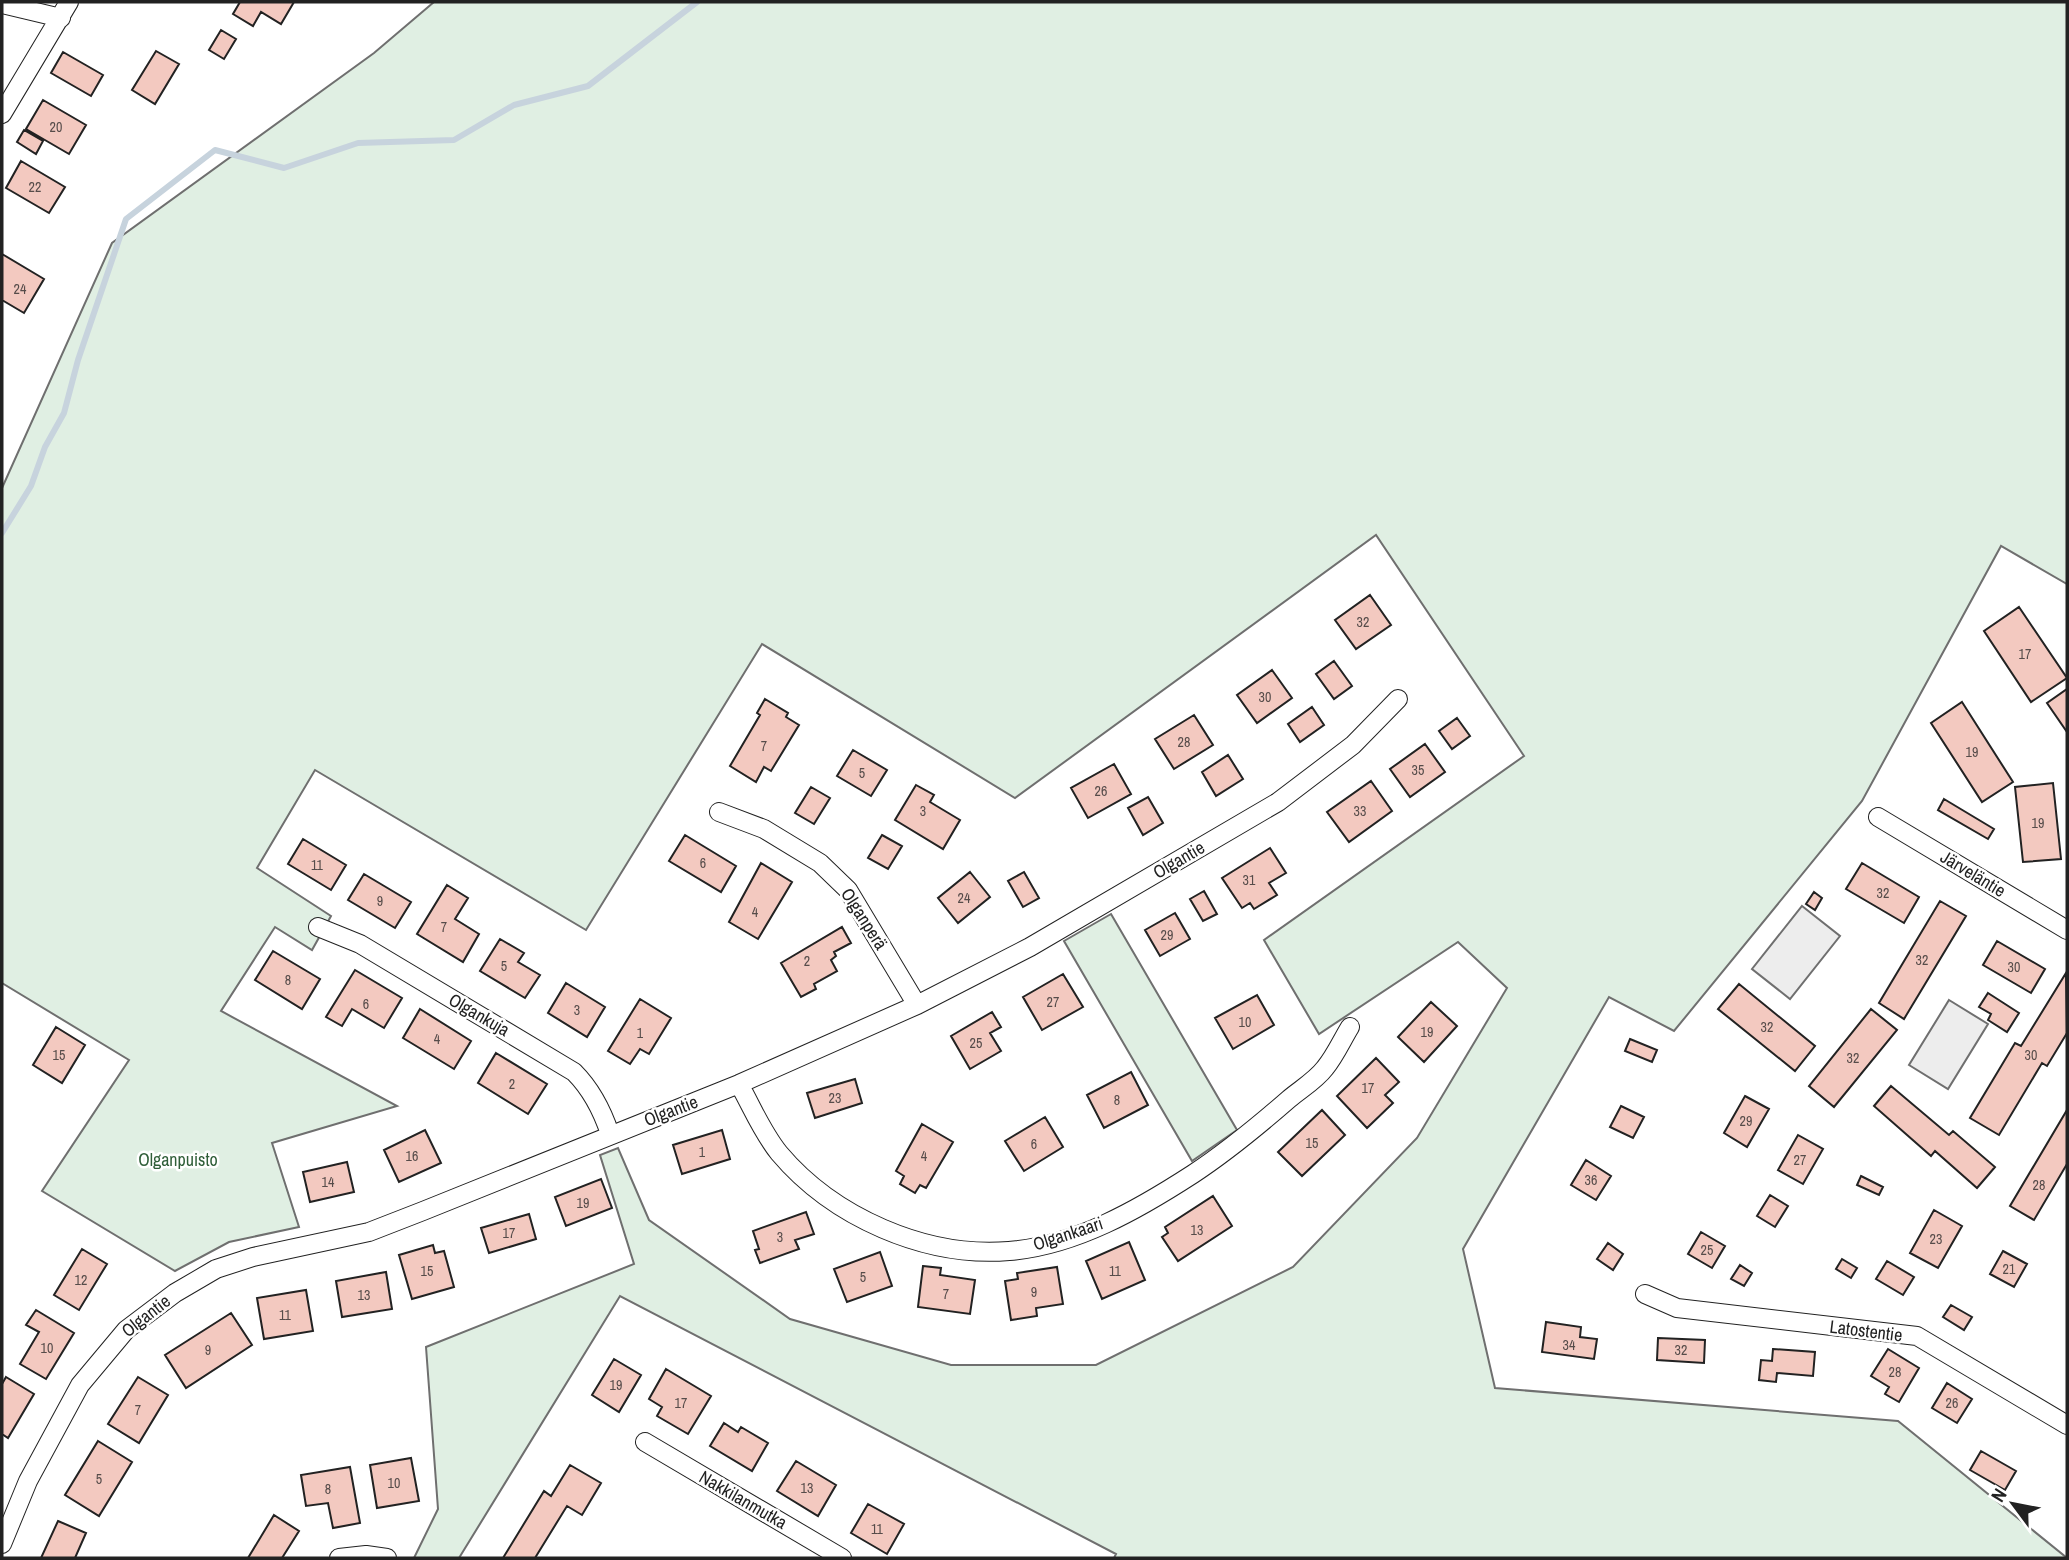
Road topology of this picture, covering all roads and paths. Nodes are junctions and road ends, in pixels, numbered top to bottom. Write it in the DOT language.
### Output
graph roads {
  1 [pos="2,4"];
  2 [pos="65,10"];
  3 [pos="2,114"];
  4 [pos="1398,699"];
  5 [pos="719,812"];
  6 [pos="1878,817"];
  7 [pos="318,927"];
  8 [pos="2067,930"];
  9 [pos="917,1005"];
  10 [pos="1350,1027"];
  11 [pos="739,1084"];
  12 [pos="610,1134"];
  13 [pos="1645,1294"];
  14 [pos="2067,1425"];
  15 [pos="645,1442"];
  16 [pos="2,1544"];
  17 [pos="339,1558"];
  18 [pos="387,1558"];
  19 [pos="842,1558"];
  1 -- 2 [label="street"];
  2 -- 3 [label="street"];
  4 -- 9 [label="street, Olgantie"];
  5 -- 9 [label="street, Olganperä"];
  6 -- 8 [label="street, Järveläntie"];
  7 -- 12 [label="street, Olgankuja"];
  9 -- 11 [label="street, Olgantie"];
  10 -- 11 [label="street, Olgankaari"];
  11 -- 12 [label="street, Olgantie"];
  12 -- 16 [label="street, Olgantie"];
  13 -- 14 [label="street, Latostentie"];
  15 -- 19 [label="street, Nakkilanmutka"];
  17 -- 18 [label="street"];
}
